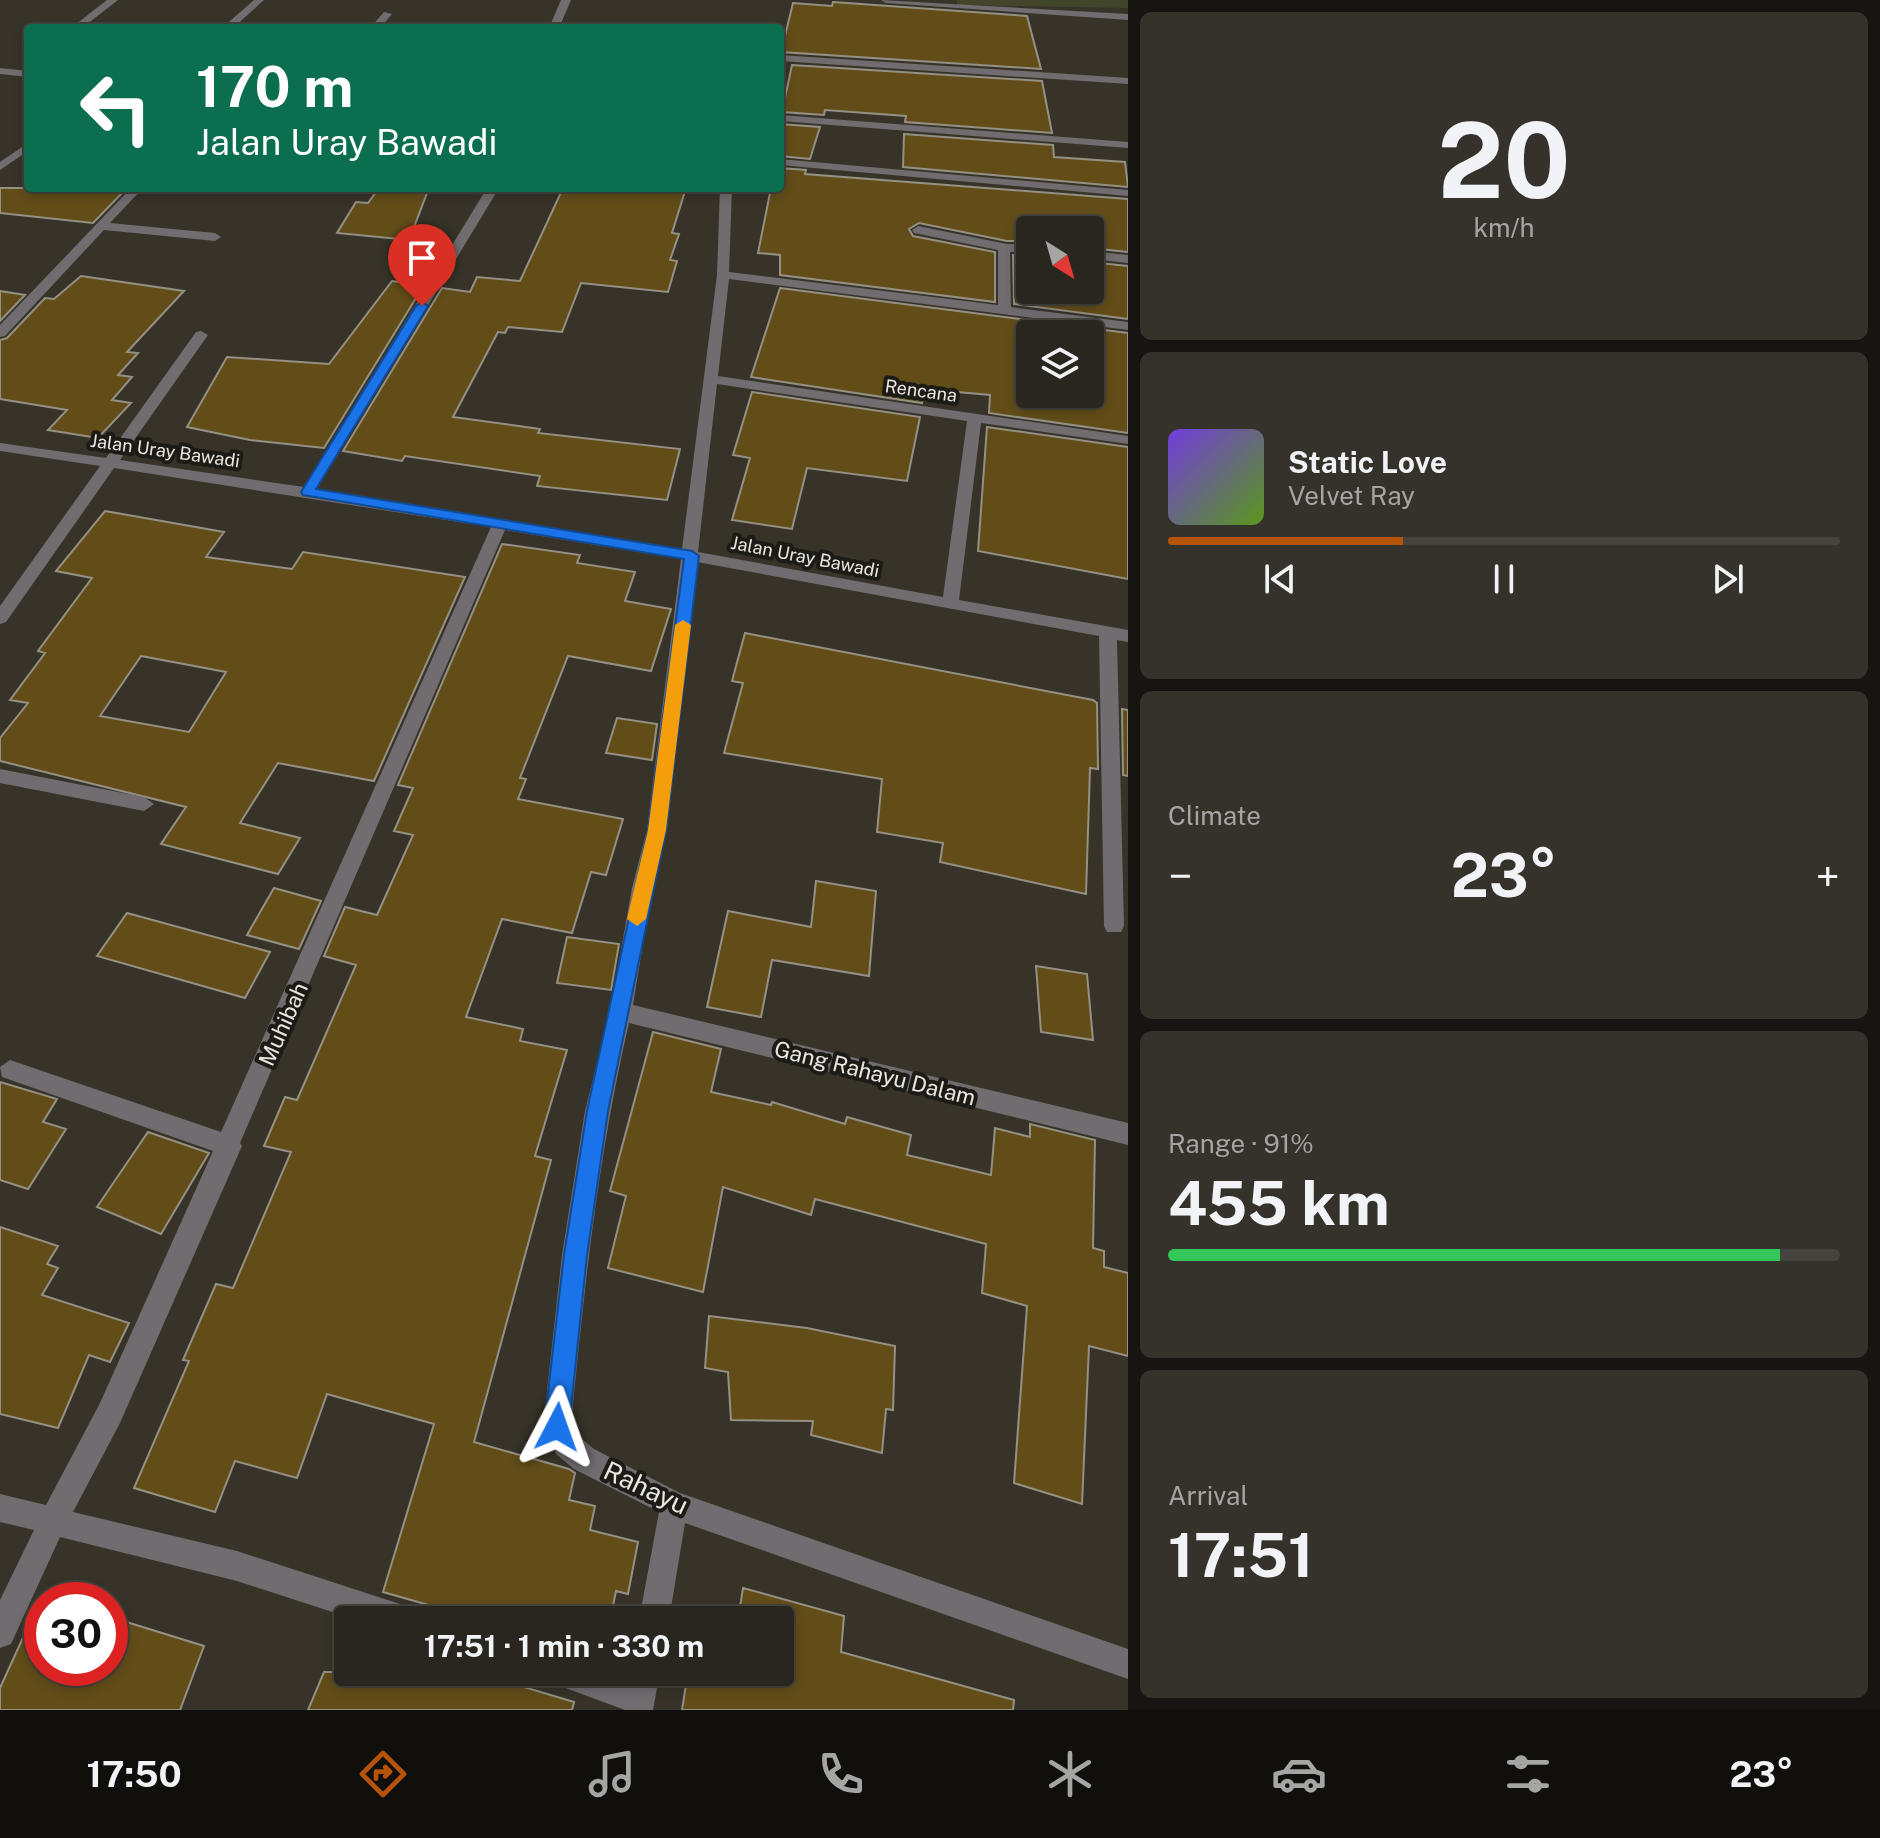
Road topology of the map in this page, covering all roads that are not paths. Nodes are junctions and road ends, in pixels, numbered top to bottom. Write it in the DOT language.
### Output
graph roads {
  1 [pos="113,0"];
  2 [pos="259,0"];
  3 [pos="566,0"];
  4 [pos="886,0"];
  5 [pos="981,7"];
  6 [pos="387,14"];
  7 [pos="1128,17"];
  8 [pos="982,21"];
  9 [pos="81,24"];
  10 [pos="232,24"];
  11 [pos="378,24"];
  12 [pos="556,24"];
  13 [pos="784,58"];
  14 [pos="0,71"];
  15 [pos="24,74"];
  16 [pos="1128,81"];
  17 [pos="784,118"];
  18 [pos="1128,145"];
  19 [pos="24,149"];
  20 [pos="784,162"];
  21 [pos="0,167"];
  22 [pos="133,192"];
  23 [pos="491,192"];
  24 [pos="726,192"];
  25 [pos="1128,193"];
  26 [pos="101,226"];
  27 [pos="918,230"];
  28 [pos="215,237"];
  29 [pos="1007,248"];
  30 [pos="1016,248"];
  31 [pos="1104,256"];
  32 [pos="1128,259"];
  33 [pos="723,275"];
  34 [pos="1005,310"];
  35 [pos="1128,326"];
  36 [pos="0,333"];
  37 [pos="201,335"];
  38 [pos="709,379"];
  39 [pos="975,417"];
  40 [pos="1128,440"];
  41 [pos="0,447"];
  42 [pos="107,463"];
  43 [pos="308,492"];
  44 [pos="500,524"];
  45 [pos="692,556"];
  46 [pos="950,605"];
  47 [pos="0,618"];
  48 [pos="1118,634"];
  49 [pos="0,776"];
  50 [pos="144,804"];
  51 [pos="1114,926"];
  52 [pos="621,1012"];
  53 [pos="10,1070"];
  54 [pos="1128,1134"];
  55 [pos="230,1146"];
  56 [pos="674,1505"];
  57 [pos="0,1508"];
  58 [pos="54,1519"];
  59 [pos="360,1606"];
  60 [pos="656,1606"];
  61 [pos="0,1633"];
  62 [pos="1128,1664"];
  63 [pos="615,1686"];
  64 [pos="641,1693"];
  1 -- 9 [label="street"];
  2 -- 10 [label="street"];
  3 -- 12 [label="street"];
  4 -- 5 [label="street"];
  5 -- 7 [label="street"];
  5 -- 8 [label="street"];
  6 -- 11 [label="street"];
  13 -- 16 [label="street"];
  14 -- 15 [label="street"];
  17 -- 18 [label="street"];
  19 -- 21 [label="street"];
  20 -- 25 [label="street"];
  22 -- 26 [label="street"];
  23 -- 43 [label="street"];
  24 -- 33 [label="street, Rahayu"];
  26 -- 28 [label="street"];
  26 -- 36 [label="street"];
  27 -- 29 [label="street"];
  29 -- 30 [label="street"];
  29 -- 34 [label="street"];
  31 -- 32 [label="street"];
  33 -- 34 [label="street"];
  33 -- 38 [label="street, Rahayu"];
  34 -- 35 [label="street"];
  37 -- 42 [label="street"];
  38 -- 39 [label="street, Rencana"];
  38 -- 45 [label="street, Rahayu"];
  39 -- 40 [label="street, Rencana"];
  39 -- 46 [label="street"];
  41 -- 42 [label="street, Jalan Uray Bawadi"];
  42 -- 43 [label="street, Jalan Uray Bawadi"];
  42 -- 47 [label="street"];
  43 -- 44 [label="street, Jalan Uray Bawadi"];
  44 -- 45 [label="street, Jalan Uray Bawadi"];
  44 -- 55 [label="street, Muhibah"];
  45 -- 46 [label="street, Jalan Uray Bawadi"];
  45 -- 52 [label="street, Rahayu"];
  46 -- 48 [label="street, Jalan Uray Bawadi"];
  48 -- 51 [label="street"];
  49 -- 50 [label="street"];
  52 -- 54 [label="street, Gang Rahayu Dalam"];
  52 -- 56 [label="street, Rahayu"];
  53 -- 55 [label="street"];
  55 -- 58 [label="street, Muhibah"];
  56 -- 60 [label="street"];
  56 -- 62 [label="street, Rahayu"];
  57 -- 58 [label="street"];
  58 -- 59 [label="street"];
  58 -- 61 [label="street, Muhibah"];
  63 -- 64 [label="street"];
}
